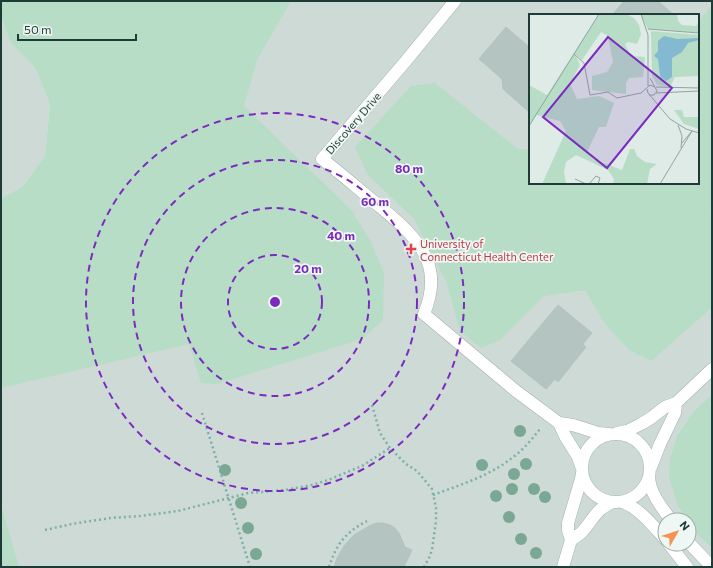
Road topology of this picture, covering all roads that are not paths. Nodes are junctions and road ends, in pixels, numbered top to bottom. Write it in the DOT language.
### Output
graph roads {
  1 [pos="455,1"];
  2 [pos="712,369"];
  3 [pos="676,404"];
  4 [pos="559,424"];
  5 [pos="614,434"];
  6 [pos="582,470"];
  7 [pos="650,473"];
  8 [pos="618,502"];
  9 [pos="666,512"];
  10 [pos="657,530"];
  11 [pos="571,540"];
  12 [pos="697,551"];
  13 [pos="675,552"];
  14 [pos="563,567"];
  15 [pos="687,567"];
  16 [pos="712,567"];
  1 -- 4 [label="street, Discovery Drive"];
  2 -- 3 [label="street"];
  3 -- 5 [label="street"];
  3 -- 7 [label="street"];
  4 -- 5 [label="street, Discovery Drive"];
  4 -- 6 [label="street, Discovery Drive"];
  5 -- 6 [label="street"];
  5 -- 7 [label="street"];
  6 -- 8 [label="street"];
  6 -- 11 [label="street"];
  7 -- 8 [label="street"];
  7 -- 9 [label="street"];
  8 -- 10 [label="street"];
  8 -- 11 [label="street"];
  11 -- 14 [label="street"];
  12 -- 16 [label="street"];
  13 -- 15 [label="street"];
}
